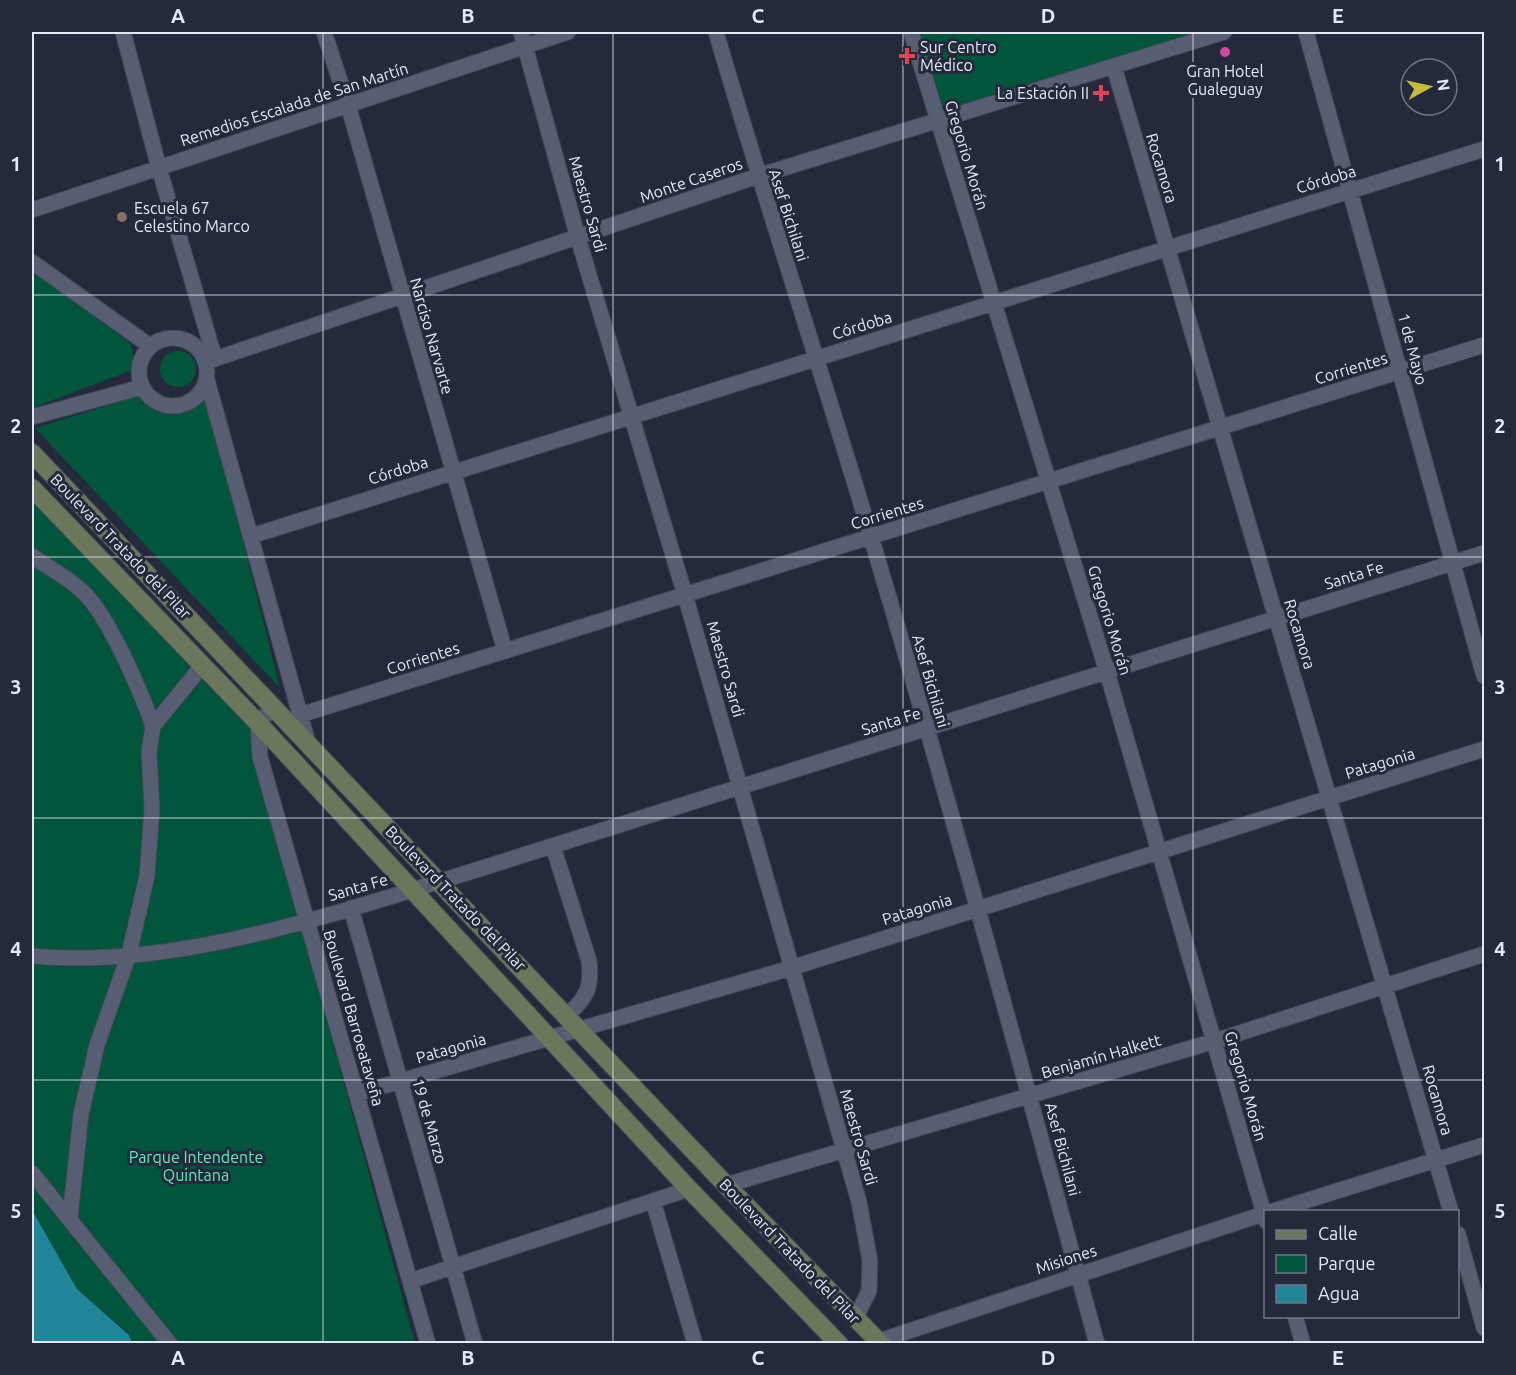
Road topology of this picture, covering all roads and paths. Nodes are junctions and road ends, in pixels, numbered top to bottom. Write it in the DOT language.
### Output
graph roads {
  1 [pos="123,32"];
  2 [pos="324,32"];
  3 [pos="568,32"];
  4 [pos="716,32"];
  5 [pos="911,32"];
  6 [pos="1224,32"];
  7 [pos="1306,32"];
  8 [pos="523,39"];
  9 [pos="1114,67"];
  10 [pos="348,105"];
  11 [pos="938,121"];
  12 [pos="1485,149"];
  13 [pos="159,168"];
  14 [pos="758,176"];
  15 [pos="1350,190"];
  16 [pos="32,210"];
  17 [pos="578,238"];
  18 [pos="1167,248"];
  19 [pos="32,262"];
  20 [pos="402,295"];
  21 [pos="994,303"];
  22 [pos="1485,345"];
  23 [pos="150,346"];
  24 [pos="816,358"];
  25 [pos="211,360"];
  26 [pos="1400,372"];
  27 [pos="207,380"];
  28 [pos="142,387"];
  29 [pos="631,416"];
  30 [pos="32,417"];
  31 [pos="1220,428"];
  32 [pos="32,453"];
  33 [pos="452,472"];
  34 [pos="1050,480"];
  35 [pos="32,488"];
  36 [pos="251,536"];
  37 [pos="871,536"];
  38 [pos="1485,553"];
  39 [pos="36,561"];
  40 [pos="1453,563"];
  41 [pos="685,595"];
  42 [pos="1277,618"];
  43 [pos="218,648"];
  44 [pos="505,651"];
  45 [pos="202,666"];
  46 [pos="1107,672"];
  47 [pos="1485,676"];
  48 [pos="274,707"];
  49 [pos="300,715"];
  50 [pos="258,723"];
  51 [pos="153,726"];
  52 [pos="926,729"];
  53 [pos="308,743"];
  54 [pos="1485,749"];
  55 [pos="741,787"];
  56 [pos="1330,798"];
  57 [pos="370,807"];
  58 [pos="354,825"];
  59 [pos="553,846"];
  60 [pos="1160,852"];
  61 [pos="441,881"];
  62 [pos="414,890"];
  63 [pos="351,908"];
  64 [pos="977,909"];
  65 [pos="307,921"];
  66 [pos="129,954"];
  67 [pos="1485,954"];
  68 [pos="32,956"];
  69 [pos="791,968"];
  70 [pos="1386,986"];
  71 [pos="567,1015"];
  72 [pos="581,1029"];
  73 [pos="550,1038"];
  74 [pos="1215,1041"];
  75 [pos="400,1081"];
  76 [pos="356,1094"];
  77 [pos="1030,1095"];
  78 [pos="1485,1145"];
  79 [pos="844,1149"];
  80 [pos="1436,1160"];
  81 [pos="32,1173"];
  82 [pos="726,1185"];
  83 [pos="689,1189"];
  84 [pos="653,1201"];
  85 [pos="1265,1210"];
  86 [pos="1281,1210"];
  87 [pos="1450,1210"];
  88 [pos="1264,1216"];
  89 [pos="70,1218"];
  90 [pos="1459,1237"];
  91 [pos="453,1266"];
  92 [pos="1078,1274"];
  93 [pos="410,1281"];
  94 [pos="855,1318"];
  95 [pos="1295,1318"];
  96 [pos="1485,1328"];
  97 [pos="880,1342"];
  98 [pos="170,1344"];
  99 [pos="428,1344"];
  100 [pos="475,1344"];
  101 [pos="695,1344"];
  102 [pos="839,1344"];
  103 [pos="1097,1344"];
  104 [pos="1303,1344"];
  1 -- 13 [label="street"];
  2 -- 10 [label="street, Narciso Narvarte"];
  3 -- 8 [label="street, Remedios Escalada de San Martín"];
  4 -- 14 [label="street, Asef Bichilani"];
  5 -- 11 [label="street, Gregorio Morán"];
  6 -- 9 [label="street, Monte Caseros"];
  7 -- 15 [label="street, 1 de Mayo"];
  8 -- 10 [label="street, Remedios Escalada de San Martín"];
  8 -- 17 [label="street, Maestro Sardi"];
  9 -- 11 [label="street, Monte Caseros"];
  9 -- 18 [label="street, Rocamora"];
  10 -- 13 [label="street, Remedios Escalada de San Martín"];
  10 -- 20 [label="street, Narciso Narvarte"];
  11 -- 14 [label="street, Monte Caseros"];
  11 -- 21 [label="street, Gregorio Morán"];
  12 -- 15 [label="street, Córdoba"];
  13 -- 16 [label="street, Remedios Escalada de San Martín"];
  13 -- 25 [label="street"];
  14 -- 17 [label="street, Monte Caseros"];
  14 -- 24 [label="street, Asef Bichilani"];
  15 -- 18 [label="street, Córdoba"];
  15 -- 26 [label="street, 1 de Mayo"];
  17 -- 20 [label="street, Monte Caseros"];
  17 -- 29 [label="street, Maestro Sardi"];
  18 -- 21 [label="street, Córdoba"];
  18 -- 31 [label="street, Rocamora"];
  19 -- 23 [label="street"];
  20 -- 25 [label="street, Monte Caseros"];
  20 -- 33 [label="street, Narciso Narvarte"];
  21 -- 24 [label="street, Córdoba"];
  21 -- 34 [label="street, Gregorio Morán"];
  22 -- 26 [label="street, Corrientes"];
  23 -- 25 [label="street"];
  23 -- 28 [label="street"];
  24 -- 29 [label="street, Córdoba"];
  24 -- 37 [label="street, Asef Bichilani"];
  25 -- 27 [label="street"];
  26 -- 31 [label="street, Corrientes"];
  26 -- 40 [label="street, 1 de Mayo"];
  27 -- 28 [label="street"];
  27 -- 36 [label="street"];
  28 -- 30 [label="street"];
  29 -- 33 [label="street, Córdoba"];
  29 -- 41 [label="street, Maestro Sardi"];
  31 -- 34 [label="street, Corrientes"];
  31 -- 42 [label="street, Rocamora"];
  32 -- 43 [label="main road, Boulevard Tratado del Pilar"];
  33 -- 36 [label="street, Córdoba"];
  33 -- 44 [label="street, Narciso Narvarte"];
  34 -- 37 [label="street, Corrientes"];
  34 -- 46 [label="street, Gregorio Morán"];
  35 -- 45 [label="main road, Boulevard Tratado del Pilar"];
  36 -- 49 [label="street"];
  37 -- 41 [label="street, Corrientes"];
  37 -- 52 [label="street, Asef Bichilani"];
  38 -- 40 [label="street, Santa Fe"];
  39 -- 51 [label="street"];
  40 -- 42 [label="street, Santa Fe"];
  40 -- 47 [label="street, 1 de Mayo"];
  41 -- 44 [label="street, Corrientes"];
  41 -- 55 [label="street, Maestro Sardi"];
  42 -- 46 [label="street, Santa Fe"];
  42 -- 56 [label="street, Rocamora"];
  43 -- 45 [label="main road"];
  43 -- 48 [label="main road, Boulevard Tratado del Pilar"];
  44 -- 49 [label="street, Corrientes"];
  45 -- 50 [label="main road, Boulevard Tratado del Pilar"];
  45 -- 51 [label="street"];
  46 -- 52 [label="street, Santa Fe"];
  46 -- 60 [label="street, Gregorio Morán"];
  48 -- 50 [label="street"];
  48 -- 53 [label="main road, Boulevard Tratado del Pilar"];
  49 -- 53 [label="street"];
  50 -- 58 [label="main road, Boulevard Tratado del Pilar"];
  50 -- 65 [label="street, Boulevard Barroeataveña"];
  51 -- 66 [label="street"];
  52 -- 55 [label="street, Santa Fe"];
  52 -- 64 [label="street, Asef Bichilani"];
  53 -- 57 [label="main road, Boulevard Tratado del Pilar"];
  54 -- 56 [label="street, Patagonia"];
  55 -- 59 [label="street, Santa Fe"];
  55 -- 69 [label="street, Maestro Sardi"];
  56 -- 60 [label="street, Patagonia"];
  56 -- 70 [label="street, Rocamora"];
  57 -- 58 [label="main road"];
  57 -- 61 [label="main road, Boulevard Tratado del Pilar"];
  58 -- 62 [label="main road, Boulevard Tratado del Pilar"];
  59 -- 61 [label="street, Santa Fe"];
  59 -- 71 [label="street"];
  60 -- 64 [label="street, Patagonia"];
  60 -- 74 [label="street, Gregorio Morán"];
  61 -- 62 [label="street, Santa Fe"];
  61 -- 71 [label="main road, Boulevard Tratado del Pilar"];
  62 -- 63 [label="street, Santa Fe"];
  62 -- 73 [label="main road, Boulevard Tratado del Pilar"];
  63 -- 65 [label="street, Santa Fe"];
  63 -- 75 [label="street, 19 de Marzo"];
  64 -- 69 [label="street, Patagonia"];
  64 -- 77 [label="street, Asef Bichilani"];
  65 -- 66 [label="street, Santa Fe"];
  65 -- 76 [label="street, Boulevard Barroeataveña"];
  66 -- 68 [label="street, Santa Fe"];
  66 -- 89 [label="street"];
  67 -- 70 [label="street, Benjamín Halkett"];
  69 -- 72 [label="street, Patagonia"];
  69 -- 79 [label="street, Maestro Sardi"];
  70 -- 74 [label="street, Benjamín Halkett"];
  70 -- 80 [label="street, Rocamora"];
  71 -- 72 [label="main road, Boulevard Tratado del Pilar"];
  72 -- 73 [label="street, Patagonia"];
  72 -- 82 [label="main road, Boulevard Tratado del Pilar"];
  73 -- 75 [label="street, Patagonia"];
  73 -- 83 [label="main road, Boulevard Tratado del Pilar"];
  74 -- 77 [label="street, Benjamín Halkett"];
  74 -- 85 [label="street, Gregorio Morán"];
  75 -- 76 [label="street, Patagonia"];
  75 -- 91 [label="street, 19 de Marzo"];
  76 -- 93 [label="street, Boulevard Barroeataveña"];
  77 -- 79 [label="street, Benjamín Halkett"];
  77 -- 92 [label="street, Asef Bichilani"];
  78 -- 80 [label="street, Misiones"];
  79 -- 82 [label="street, Benjamín Halkett"];
  79 -- 94 [label="street, Maestro Sardi"];
  80 -- 86 [label="street, Misiones"];
  80 -- 87 [label="street, Rocamora"];
  81 -- 89 [label="street"];
  82 -- 94 [label="main road, Boulevard Tratado del Pilar"];
  83 -- 84 [label="street"];
  83 -- 102 [label="main road, Boulevard Tratado del Pilar"];
  84 -- 91 [label="street"];
  84 -- 101 [label="street"];
  88 -- 92 [label="street, Misiones"];
  89 -- 98 [label="street"];
  90 -- 96 [label="street"];
  91 -- 93 [label="street"];
  91 -- 100 [label="street, 19 de Marzo"];
  92 -- 97 [label="street, Misiones"];
  92 -- 103 [label="street, Asef Bichilani"];
  93 -- 99 [label="street, Boulevard Barroeataveña"];
  94 -- 97 [label="main road, Boulevard Tratado del Pilar"];
  95 -- 104 [label="street"];
}
